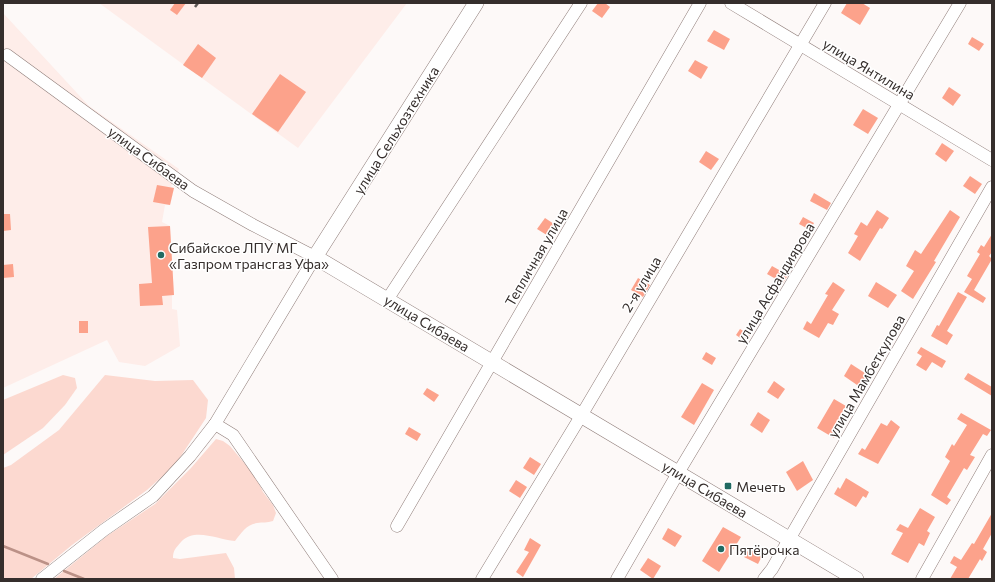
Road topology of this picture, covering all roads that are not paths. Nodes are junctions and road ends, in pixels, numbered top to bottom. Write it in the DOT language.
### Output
graph roads {
  1 [pos="476,3"];
  2 [pos="580,3"];
  3 [pos="700,3"];
  4 [pos="731,3"];
  5 [pos="825,3"];
  6 [pos="960,3"];
  7 [pos="800,45"];
  8 [pos="7,55"];
  9 [pos="900,105"];
  10 [pos="992,160"];
  11 [pos="992,187"];
  12 [pos="316,257"];
  13 [pos="387,300"];
  14 [pos="493,363"];
  15 [pos="581,416"];
  16 [pos="215,424"];
  17 [pos="992,456"];
  18 [pos="678,473"];
  19 [pos="397,526"];
  20 [pos="788,539"];
  21 [pos="42,579"];
  22 [pos="332,579"];
  23 [pos="482,579"];
  24 [pos="617,579"];
  25 [pos="764,579"];
  26 [pos="856,579"];
  27 [pos="922,579"];
  1 -- 12 [label="main road, улица Сельхозтехника"];
  2 -- 13 [label="street"];
  3 -- 14 [label="street, Тепличная улица"];
  4 -- 7 [label="street, улица Янтилина"];
  5 -- 7 [label="street, 2-я улица"];
  6 -- 9 [label="street, улица Асфандиярова"];
  7 -- 9 [label="street, улица Янтилина"];
  7 -- 15 [label="street, 2-я улица"];
  8 -- 12 [label="street, улица Сибаева"];
  9 -- 10 [label="street, улица Янтилина"];
  9 -- 18 [label="street, улица Асфандиярова"];
  11 -- 20 [label="street, улица Мамбеткулова"];
  12 -- 13 [label="main road, улица Сибаева"];
  12 -- 16 [label="street"];
  13 -- 14 [label="main road, улица Сибаева"];
  14 -- 15 [label="main road, улица Сибаева"];
  14 -- 19 [label="street, Тепличная улица"];
  15 -- 18 [label="main road, улица Сибаева"];
  15 -- 23 [label="street, 2-я улица"];
  16 -- 21 [label="street"];
  16 -- 22 [label="street"];
  17 -- 27 [label="street"];
  18 -- 20 [label="main road, улица Сибаева"];
  18 -- 24 [label="street, улица Асфандиярова"];
  20 -- 25 [label="street, улица Мамбеткулова"];
  20 -- 26 [label="main road, улица Сибаева"];
}
